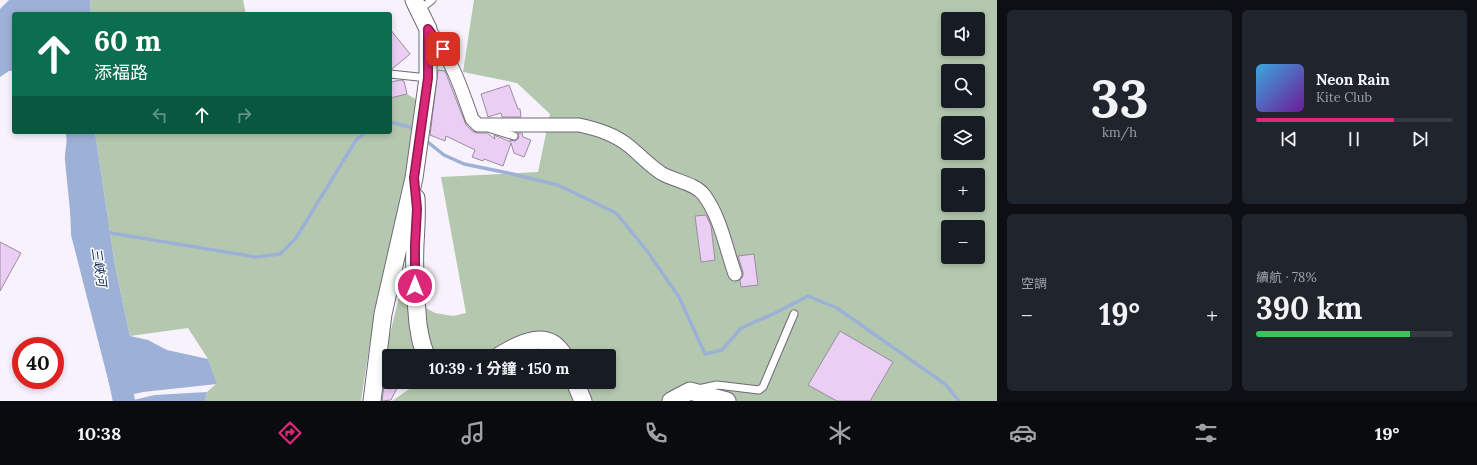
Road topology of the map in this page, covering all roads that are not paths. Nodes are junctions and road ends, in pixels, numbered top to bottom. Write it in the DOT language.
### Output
graph roads {
  1 [pos="422,3"];
  2 [pos="428,29"];
  3 [pos="392,74"];
  4 [pos="428,78"];
  5 [pos="478,125"];
  6 [pos="514,136"];
  7 [pos="414,178"];
  8 [pos="735,274"];
  9 [pos="794,314"];
  10 [pos="424,349"];
  11 [pos="510,349"];
  12 [pos="560,349"];
  13 [pos="579,389"];
  14 [pos="690,391"];
  15 [pos="372,401"];
  16 [pos="583,401"];
  17 [pos="671,401"];
  18 [pos="727,401"];
  1 -- 2 [label="street"];
  2 -- 4 [label="street"];
  2 -- 5 [label="street"];
  3 -- 4 [label="lane"];
  4 -- 7 [label="street"];
  5 -- 6 [label="lane"];
  5 -- 8 [label="street"];
  7 -- 10 [label="street"];
  7 -- 15 [label="street"];
  9 -- 14 [label="lane"];
  11 -- 12 [label="street"];
  13 -- 16 [label="street"];
  14 -- 17 [label="street"];
  14 -- 18 [label="street"];
}
